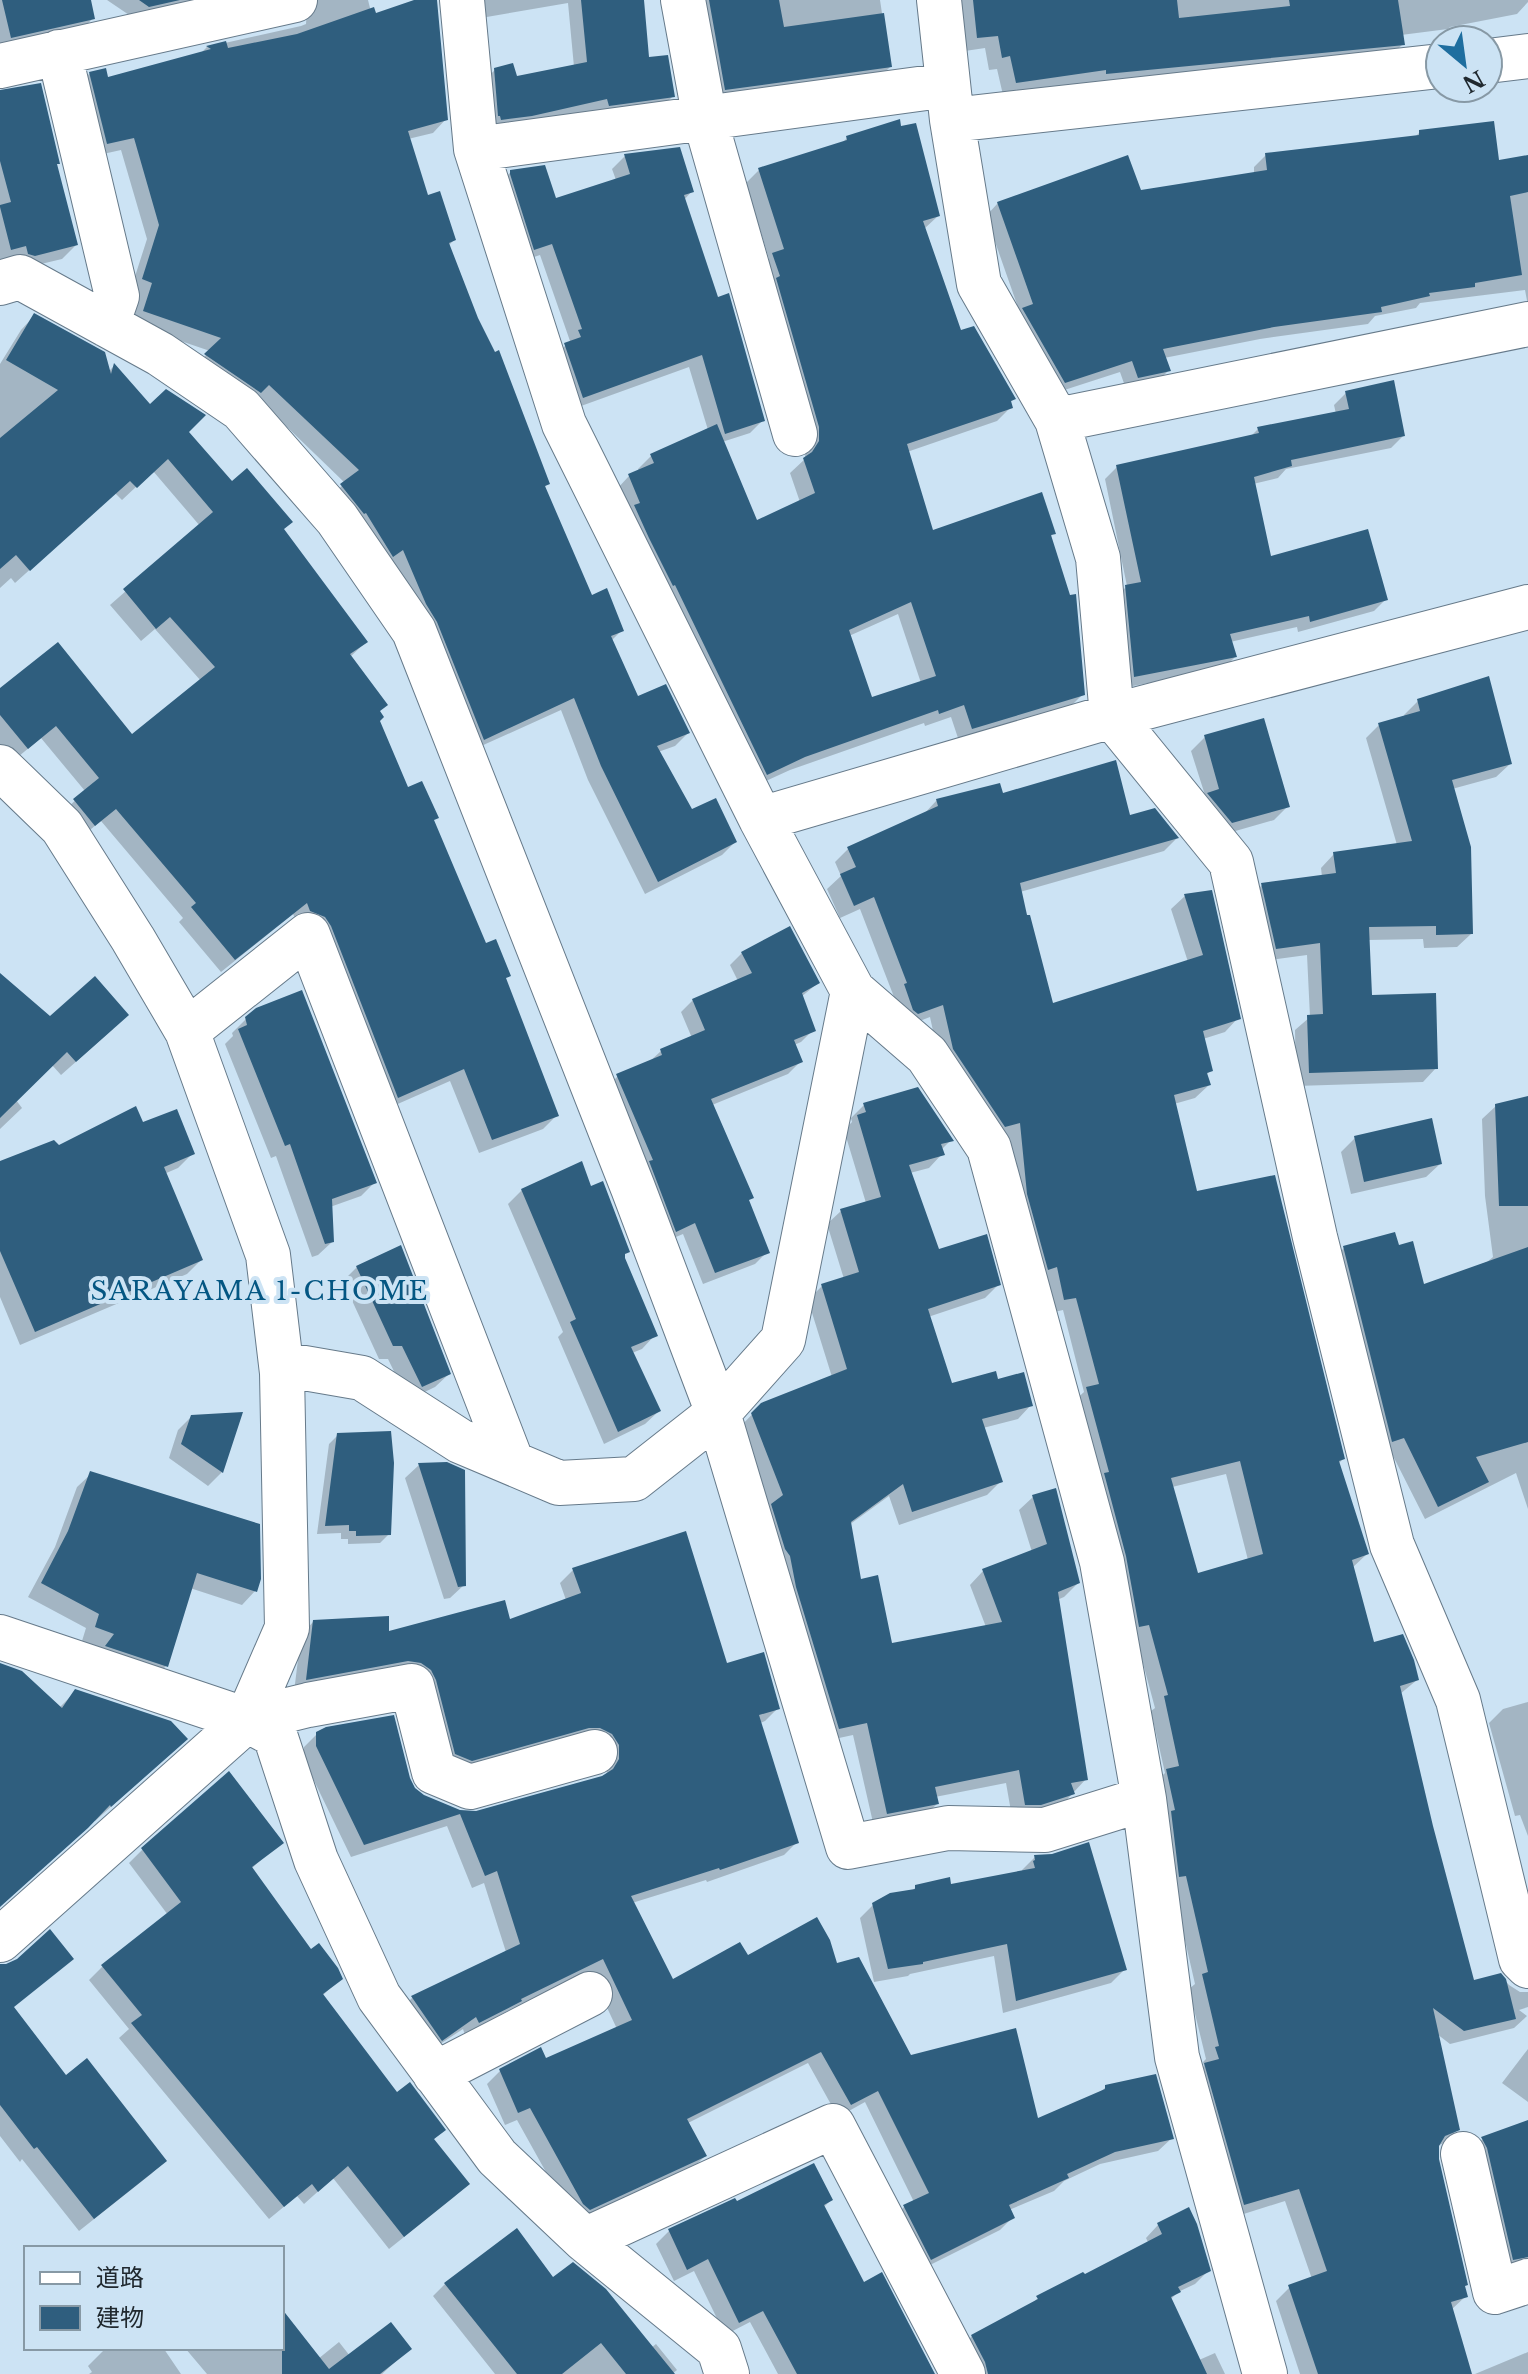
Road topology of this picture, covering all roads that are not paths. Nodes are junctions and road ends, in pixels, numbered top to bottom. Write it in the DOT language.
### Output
graph roads {
  1 [pos="295,0"];
  2 [pos="462,0"];
  3 [pos="683,0"];
  4 [pos="939,0"];
  5 [pos="59,52"];
  6 [pos="1528,56"];
  7 [pos="1504,59"];
  8 [pos="0,66"];
  9 [pos="1424,67"];
  10 [pos="950,103"];
  11 [pos="705,119"];
  12 [pos="476,149"];
  13 [pos="0,283"];
  14 [pos="1528,324"];
  15 [pos="107,325"];
  16 [pos="1057,420"];
  17 [pos="795,434"];
  18 [pos="1528,607"];
  19 [pos="1112,716"];
  20 [pos="0,767"];
  21 [pos="761,819"];
  22 [pos="853,991"];
  23 [pos="187,1031"];
  24 [pos="281,1364"];
  25 [pos="718,1413"];
  26 [pos="512,1463"];
  27 [pos="0,1637"];
  28 [pos="247,1720"];
  29 [pos="595,1752"];
  30 [pos="1144,1799"];
  31 [pos="1511,1836"];
  32 [pos="0,1940"];
  33 [pos="1528,1966"];
  34 [pos="590,1994"];
  35 [pos="435,2074"];
  36 [pos="1463,2154"];
  37 [pos="585,2240"];
  38 [pos="1528,2281"];
  39 [pos="727,2374"];
  40 [pos="963,2374"];
  41 [pos="1265,2374"];
  1 -- 5 [label="street"];
  2 -- 12 [label="street"];
  3 -- 11 [label="street"];
  4 -- 10 [label="street"];
  5 -- 8 [label="street"];
  5 -- 15 [label="street"];
  6 -- 7 [label="street"];
  9 -- 10 [label="street"];
  10 -- 11 [label="street"];
  10 -- 16 [label="street"];
  11 -- 12 [label="street"];
  11 -- 17 [label="street"];
  12 -- 21 [label="street"];
  13 -- 15 [label="street"];
  14 -- 16 [label="street"];
  15 -- 25 [label="street"];
  16 -- 19 [label="street"];
  18 -- 19 [label="street"];
  19 -- 21 [label="street"];
  19 -- 31 [label="street"];
  20 -- 23 [label="street"];
  21 -- 22 [label="street"];
  22 -- 25 [label="street"];
  22 -- 30 [label="street"];
  23 -- 24 [label="street"];
  23 -- 26 [label="street"];
  24 -- 26 [label="street"];
  24 -- 28 [label="street"];
  25 -- 26 [label="street"];
  25 -- 30 [label="street"];
  27 -- 28 [label="street"];
  28 -- 29 [label="street"];
  28 -- 32 [label="street"];
  28 -- 35 [label="street"];
  30 -- 41 [label="street"];
  31 -- 33 [label="street"];
  34 -- 35 [label="street"];
  35 -- 37 [label="street"];
  36 -- 38 [label="street"];
  37 -- 39 [label="street"];
  37 -- 40 [label="street"];
}
